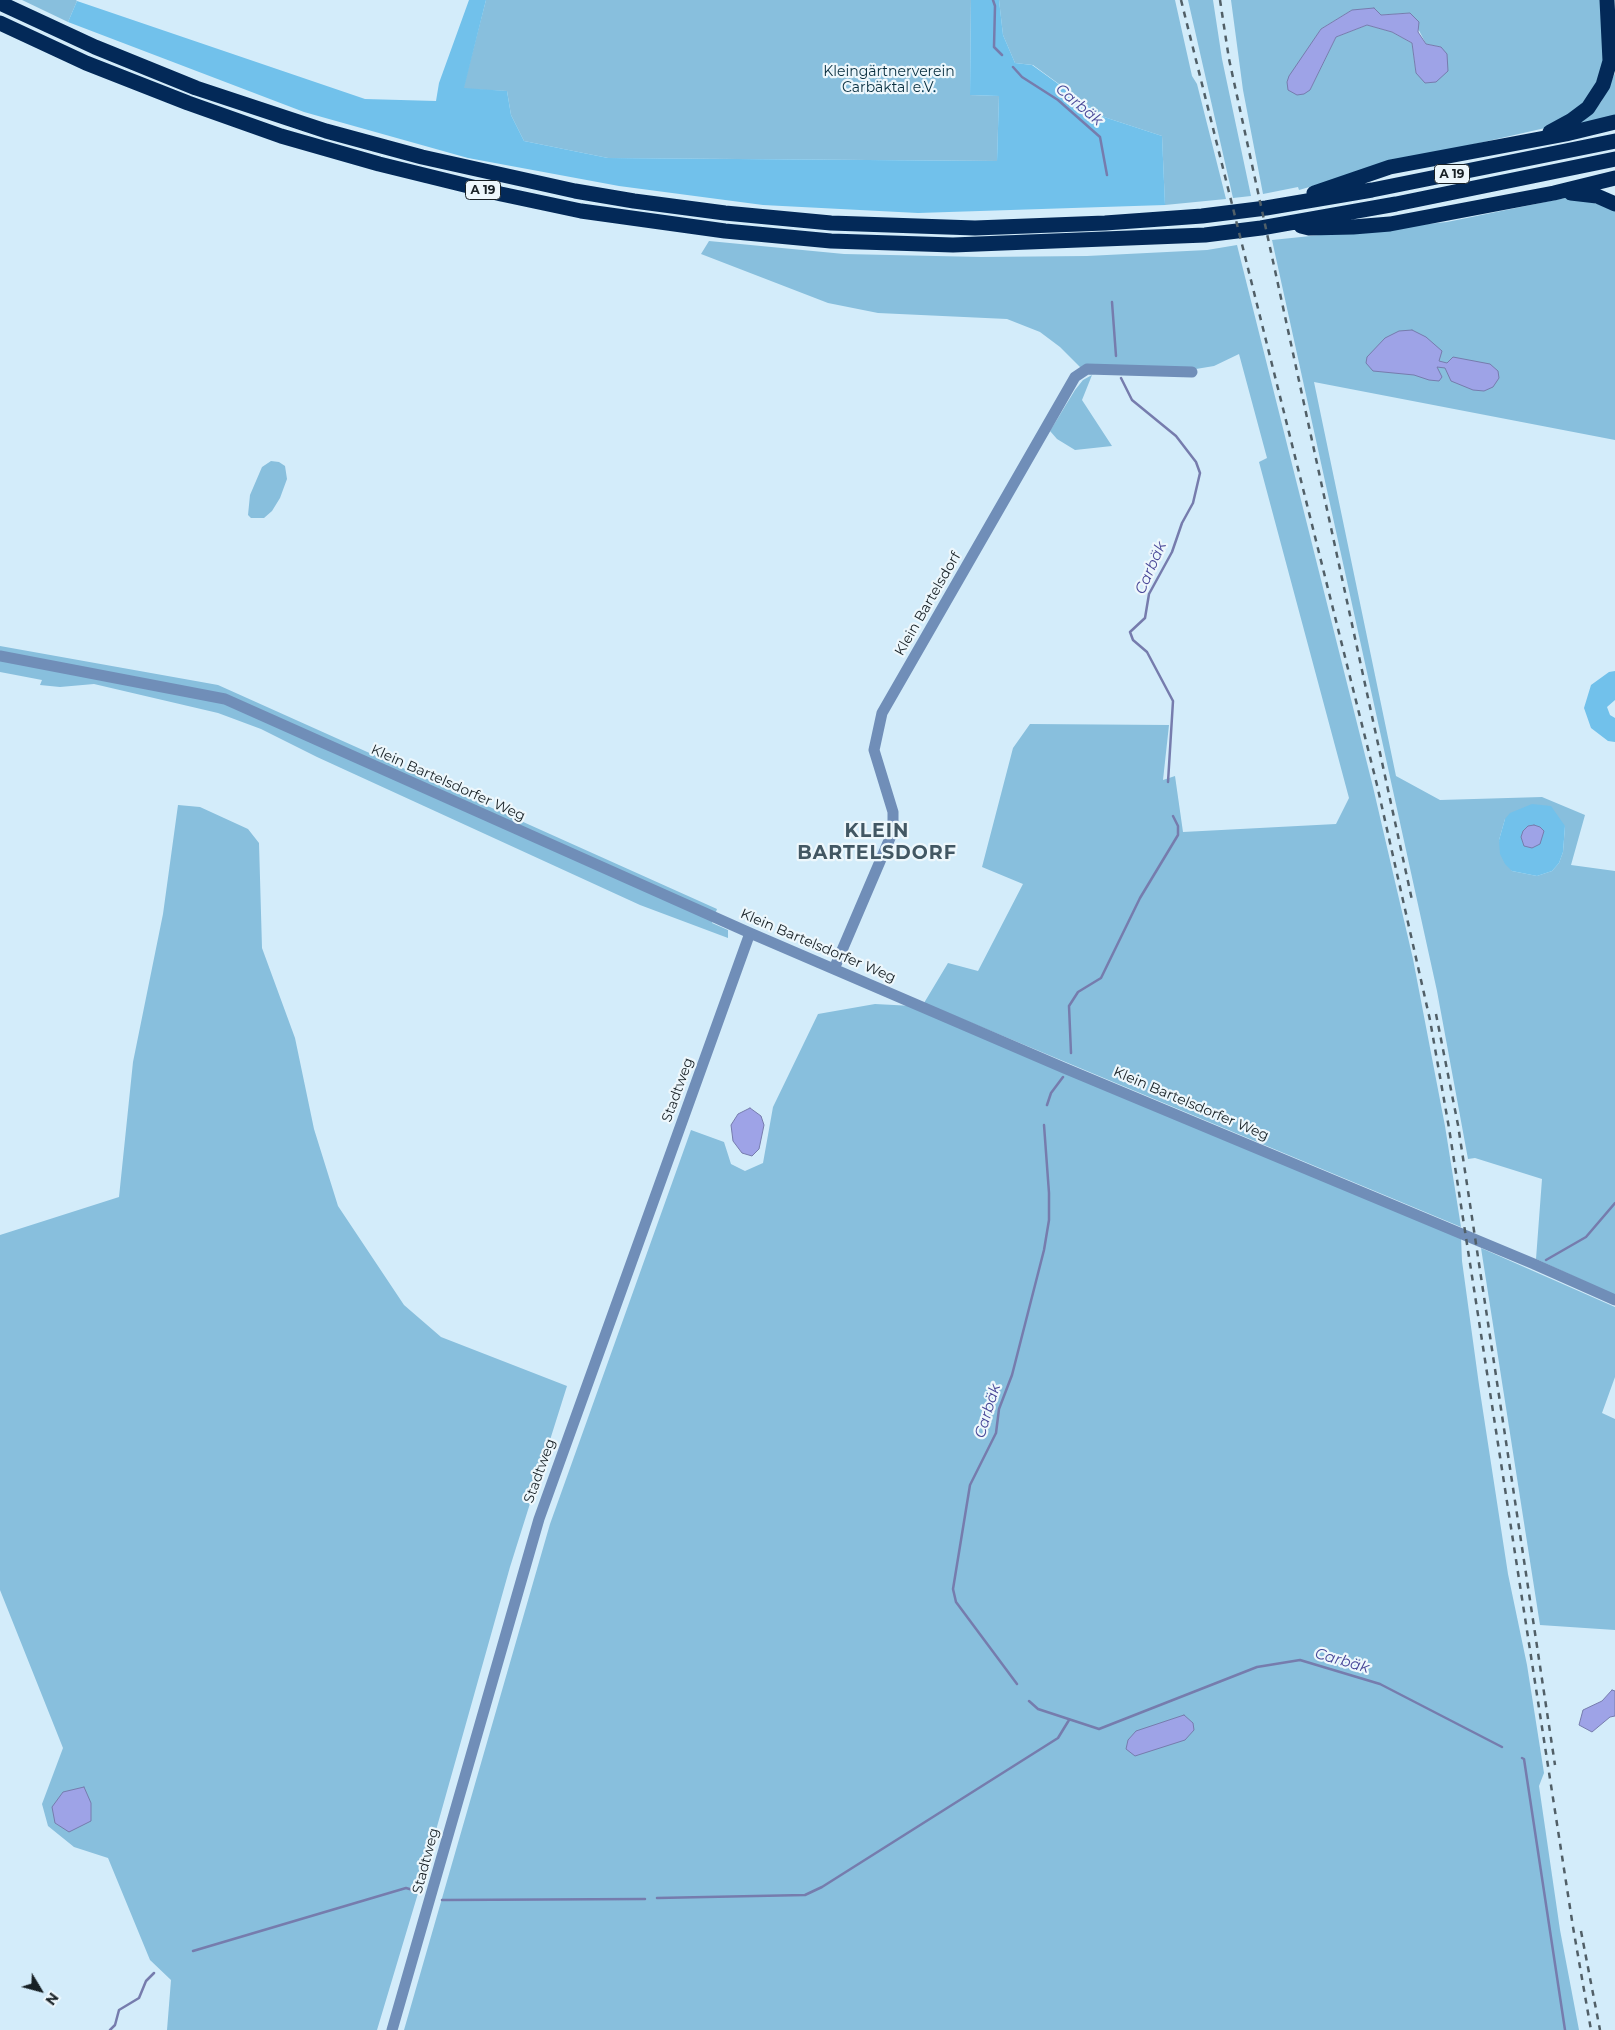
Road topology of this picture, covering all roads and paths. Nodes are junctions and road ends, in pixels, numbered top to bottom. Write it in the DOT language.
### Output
graph roads {
  1 [pos="1607,0"];
  2 [pos="0,3"];
  3 [pos="0,23"];
  4 [pos="1615,122"];
  5 [pos="1542,138"];
  6 [pos="1615,141"];
  7 [pos="1615,159"];
  8 [pos="1615,178"];
  9 [pos="1554,193"];
  10 [pos="1287,204"];
  11 [pos="1615,204"];
  12 [pos="1290,223"];
  13 [pos="1192,372"];
  14 [pos="0,656"];
  15 [pos="750,933"];
  16 [pos="834,970"];
  17 [pos="1615,1300"];
  18 [pos="392,2030"];
  1 -- 5 [label="highway"];
  2 -- 10 [label="highway, A 19"];
  3 -- 12 [label="highway, A 19"];
  4 -- 5 [label="highway"];
  5 -- 10 [label="highway"];
  6 -- 10 [label="highway, A 19"];
  7 -- 12 [label="highway, A 19"];
  8 -- 9 [label="highway"];
  9 -- 11 [label="highway"];
  9 -- 12 [label="highway"];
  13 -- 16 [label="street, Klein Bartelsdorf"];
  14 -- 15 [label="street, Klein Bartelsdorfer Weg"];
  15 -- 16 [label="street, Klein Bartelsdorfer Weg"];
  15 -- 18 [label="street, Stadtweg"];
  16 -- 17 [label="street, Klein Bartelsdorfer Weg"];
}
